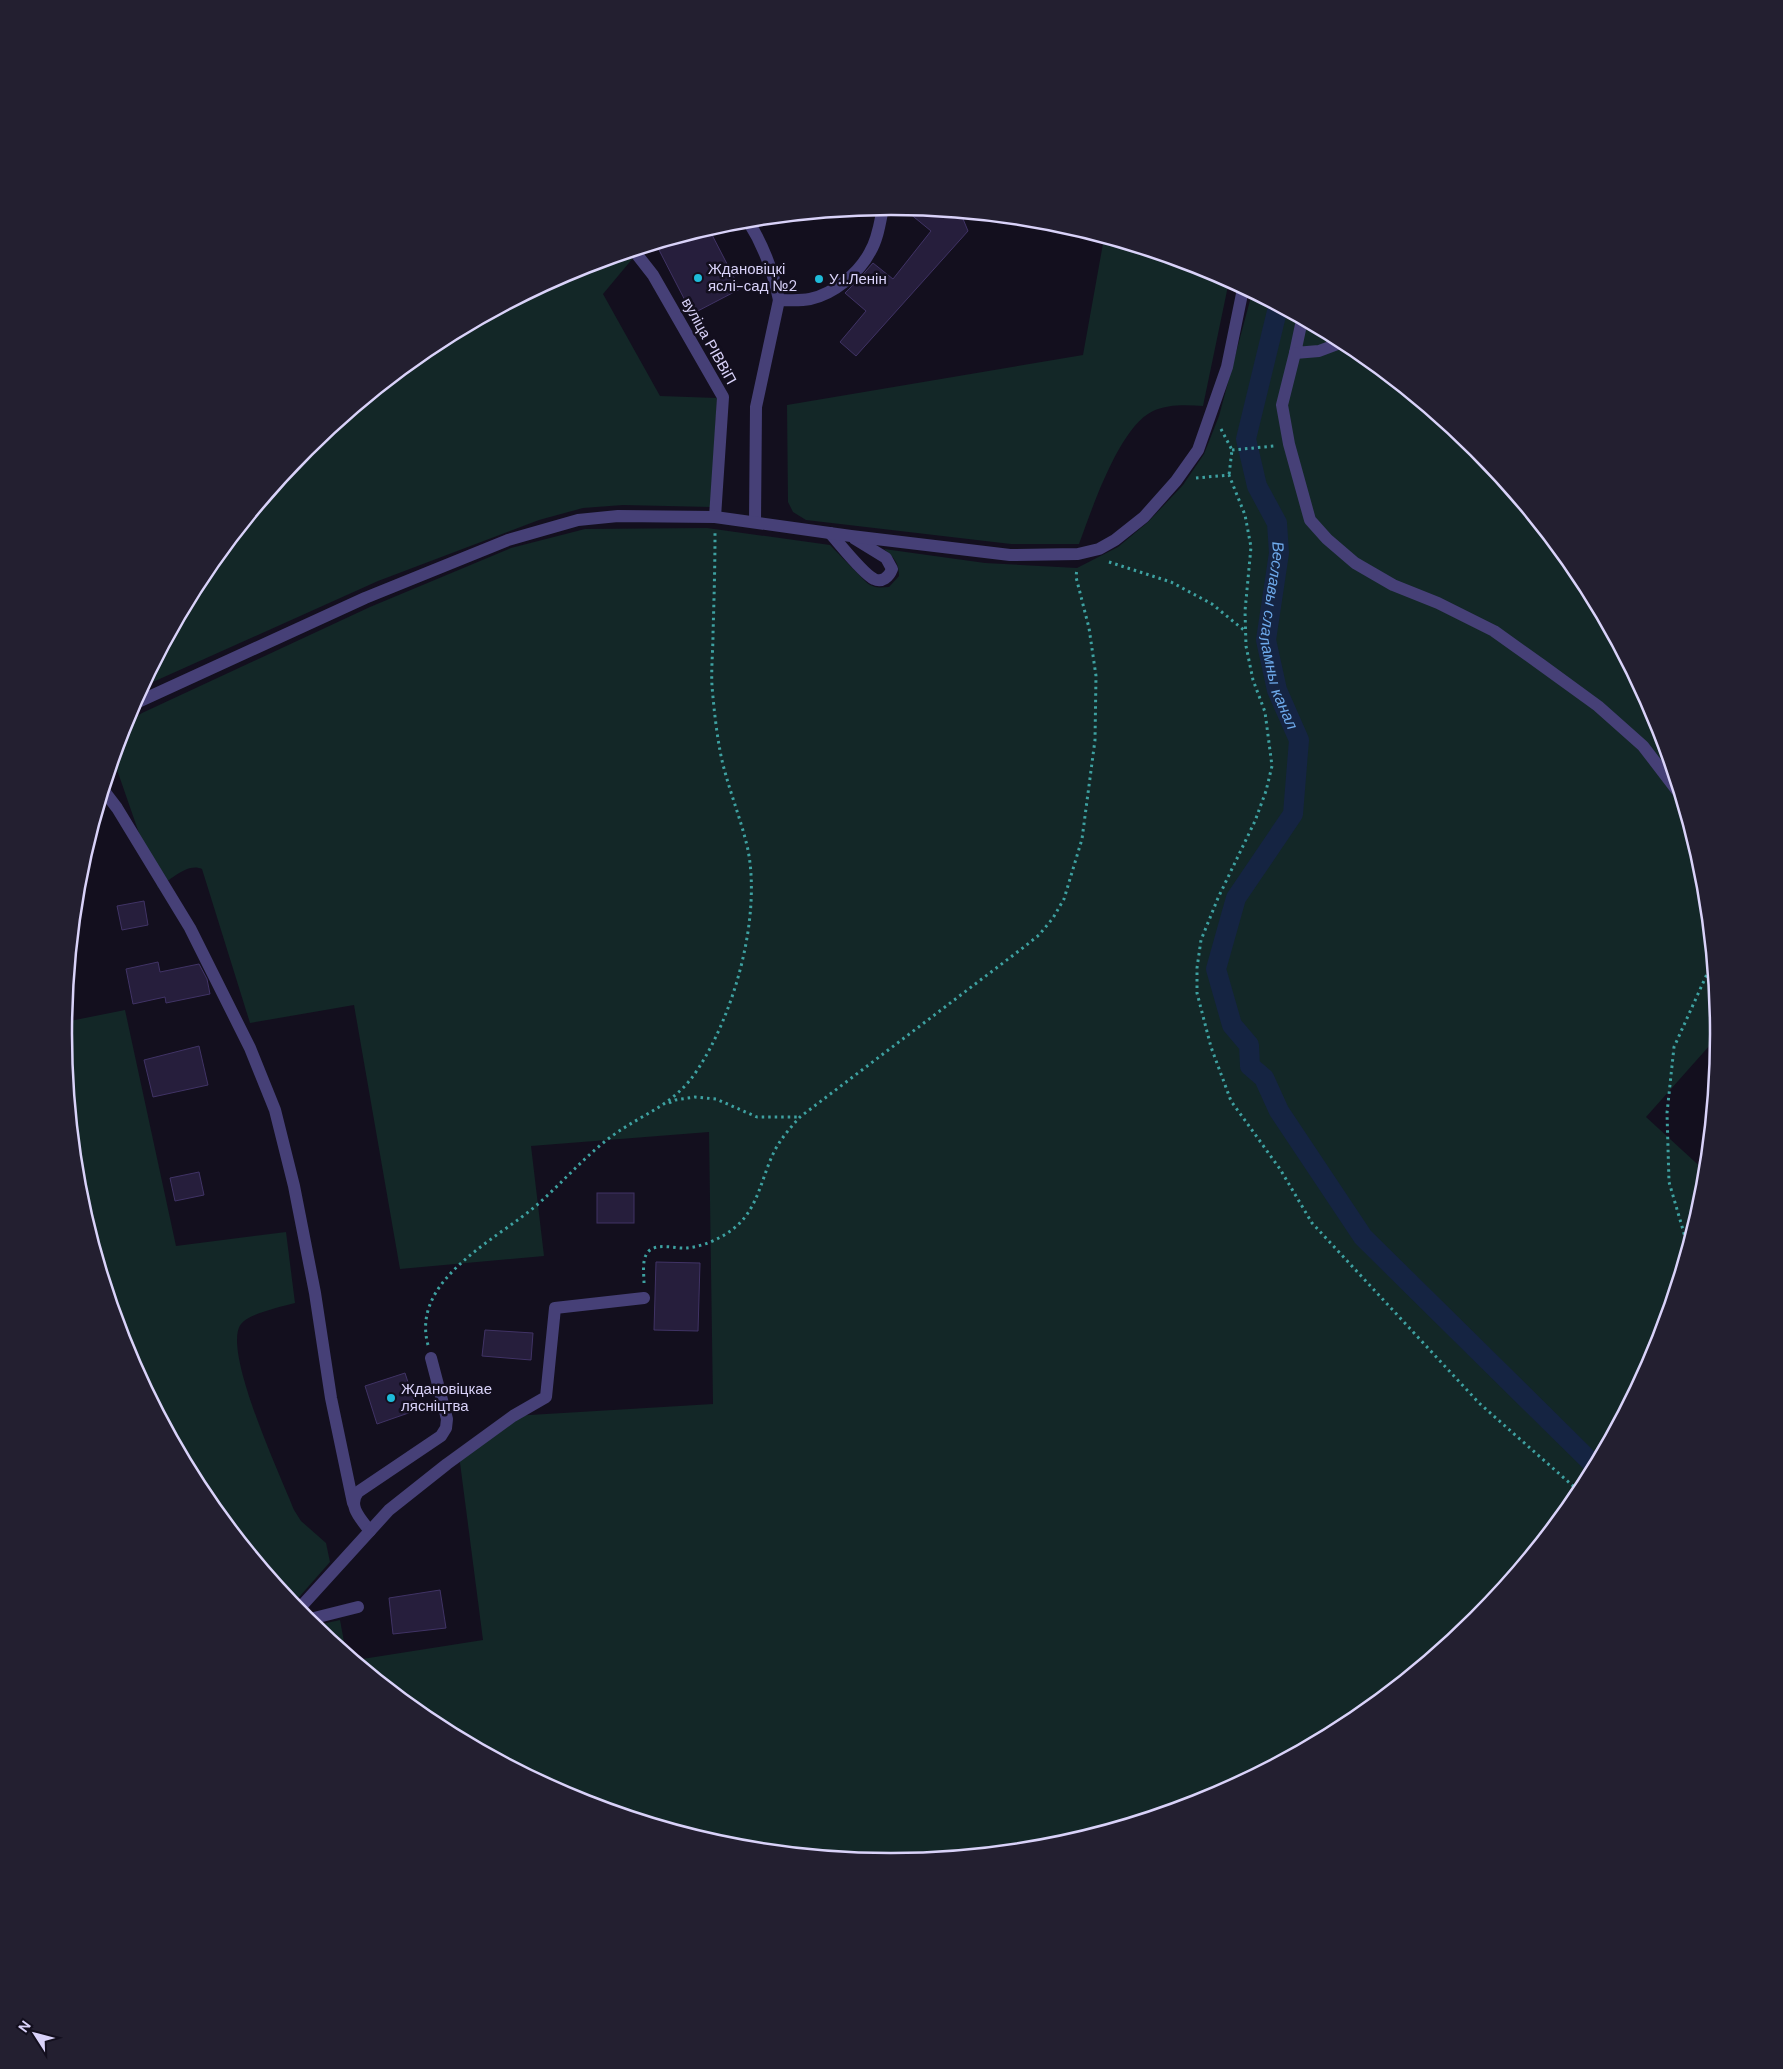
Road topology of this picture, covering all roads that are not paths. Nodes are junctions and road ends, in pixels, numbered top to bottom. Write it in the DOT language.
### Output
graph roads {
  1 [pos="881,215"];
  2 [pos="752,228"];
  3 [pos="638,256"];
  4 [pos="1243,295"];
  5 [pos="780,300"];
  6 [pos="1301,325"];
  7 [pos="1333,345"];
  8 [pos="1295,353"];
  9 [pos="715,517"];
  10 [pos="755,522"];
  11 [pos="830,533"];
  12 [pos="851,536"];
  13 [pos="145,699"];
  14 [pos="1670,782"];
  15 [pos="108,796"];
  16 [pos="644,1298"];
  17 [pos="431,1358"];
  18 [pos="353,1503"];
  19 [pos="370,1531"];
  20 [pos="303,1604"];
  21 [pos="358,1607"];
  22 [pos="316,1618"];
  1 -- 5 [label="street"];
  2 -- 5 [label="street"];
  3 -- 9 [label="street, вуліца РІВВіП"];
  4 -- 12 [label="street"];
  5 -- 10 [label="street"];
  6 -- 8 [label="street"];
  7 -- 8 [label="street"];
  8 -- 14 [label="street"];
  9 -- 10 [label="street"];
  9 -- 13 [label="street"];
  10 -- 11 [label="street"];
  11 -- 12 [label="street"];
  11 -- 12 [label="street"];
  15 -- 18 [label="street"];
  16 -- 19 [label="street"];
  17 -- 18 [label="street"];
  18 -- 19 [label="street"];
  19 -- 20 [label="street"];
  21 -- 22 [label="street"];
}
